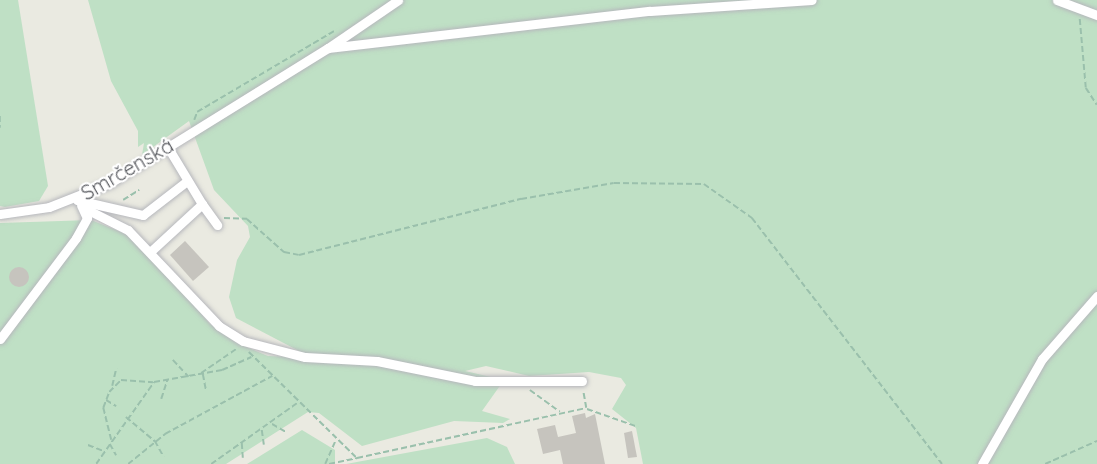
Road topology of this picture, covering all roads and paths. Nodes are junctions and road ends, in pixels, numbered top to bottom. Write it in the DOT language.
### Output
graph roads {
  1 [pos="398,0"];
  2 [pos="812,0"];
  3 [pos="1057,0"];
  4 [pos="1079,6"];
  5 [pos="1097,15"];
  6 [pos="344,34"];
  7 [pos="328,48"];
  8 [pos="1097,105"];
  9 [pos="0,116"];
  10 [pos="198,126"];
  11 [pos="0,128"];
  12 [pos="167,146"];
  13 [pos="187,181"];
  14 [pos="139,190"];
  15 [pos="75,199"];
  16 [pos="119,203"];
  17 [pos="202,204"];
  18 [pos="84,208"];
  19 [pos="0,214"];
  20 [pos="216,224"];
  21 [pos="150,252"];
  22 [pos="1097,296"];
  23 [pos="235,338"];
  24 [pos="0,339"];
  25 [pos="246,350"];
  26 [pos="252,356"];
  27 [pos="173,360"];
  28 [pos="116,368"];
  29 [pos="203,374"];
  30 [pos="198,375"];
  31 [pos="272,376"];
  32 [pos="189,377"];
  33 [pos="167,381"];
  34 [pos="516,381"];
  35 [pos="582,381"];
  36 [pos="154,382"];
  37 [pos="112,387"];
  38 [pos="207,390"];
  39 [pos="161,399"];
  40 [pos="106,400"];
  41 [pos="297,402"];
  42 [pos="116,406"];
  43 [pos="586,408"];
  44 [pos="561,412"];
  45 [pos="126,417"];
  46 [pos="272,423"];
  47 [pos="638,427"];
  48 [pos="262,430"];
  49 [pos="286,432"];
  50 [pos="155,441"];
  51 [pos="335,441"];
  52 [pos="1097,441"];
  53 [pos="111,443"];
  54 [pos="242,443"];
  55 [pos="88,445"];
  56 [pos="264,445"];
  57 [pos="105,452"];
  58 [pos="116,455"];
  59 [pos="164,457"];
  60 [pos="243,458"];
  61 [pos="357,458"];
  62 [pos="96,464"];
  63 [pos="128,464"];
  64 [pos="211,464"];
  65 [pos="325,464"];
  66 [pos="329,464"];
  67 [pos="942,464"];
  68 [pos="982,464"];
  69 [pos="1045,464"];
  1 -- 6 [label="street"];
  2 -- 7 [label="street"];
  3 -- 4 [label="street"];
  4 -- 5 [label="street"];
  4 -- 8 [label="path"];
  6 -- 7 [label="street"];
  6 -- 10 [label="path"];
  7 -- 10 [label="street, Smrčenská"];
  9 -- 11 [label="path"];
  10 -- 12 [label="street, Smrčenská"];
  12 -- 13 [label="street"];
  12 -- 15 [label="street, Smrčenská"];
  13 -- 15 [label="street"];
  13 -- 17 [label="street"];
  14 -- 16 [label="path"];
  15 -- 18 [label="street"];
  15 -- 19 [label="street, Smrčenská"];
  17 -- 20 [label="street"];
  17 -- 21 [label="street"];
  18 -- 21 [label="street"];
  18 -- 24 [label="street"];
  20 -- 67 [label="path"];
  21 -- 23 [label="street"];
  22 -- 68 [label="street"];
  23 -- 30 [label="path"];
  23 -- 34 [label="street"];
  25 -- 26 [label="path"];
  26 -- 29 [label="path"];
  26 -- 31 [label="path"];
  27 -- 32 [label="path"];
  28 -- 37 [label="path"];
  29 -- 30 [label="path"];
  29 -- 38 [label="path"];
  30 -- 32 [label="path"];
  31 -- 41 [label="path"];
  31 -- 50 [label="path"];
  32 -- 33 [label="path"];
  33 -- 36 [label="path"];
  33 -- 39 [label="path"];
  34 -- 35 [label="street"];
  34 -- 44 [label="path"];
  35 -- 43 [label="path"];
  36 -- 37 [label="path"];
  36 -- 45 [label="path"];
  37 -- 40 [label="path"];
  40 -- 42 [label="path"];
  40 -- 53 [label="path"];
  41 -- 46 [label="path"];
  41 -- 51 [label="path"];
  43 -- 44 [label="path"];
  43 -- 47 [label="path"];
  44 -- 61 [label="path"];
  45 -- 50 [label="path"];
  45 -- 53 [label="path"];
  46 -- 48 [label="path"];
  46 -- 49 [label="path"];
  48 -- 54 [label="path"];
  48 -- 56 [label="path"];
  50 -- 59 [label="path"];
  50 -- 63 [label="path"];
  51 -- 61 [label="path"];
  51 -- 65 [label="path"];
  52 -- 69 [label="path"];
  53 -- 57 [label="path"];
  53 -- 58 [label="path"];
  54 -- 60 [label="path"];
  54 -- 64 [label="path"];
  55 -- 57 [label="path"];
  57 -- 62 [label="path"];
  61 -- 66 [label="path"];
}
